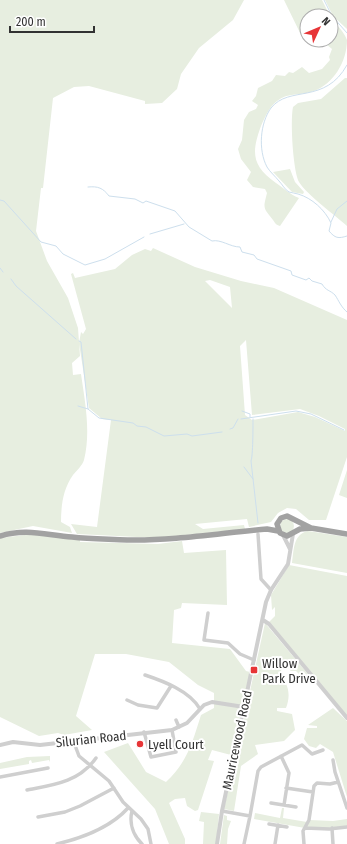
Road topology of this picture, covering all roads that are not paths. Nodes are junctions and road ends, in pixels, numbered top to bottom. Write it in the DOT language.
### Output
graph roads {
  1 [pos="295,520"];
  2 [pos="277,524"];
  3 [pos="311,528"];
  4 [pos="267,529"];
  5 [pos="278,530"];
  6 [pos="294,533"];
  7 [pos="258,534"];
  8 [pos="347,534"];
  9 [pos="283,535"];
  10 [pos="0,536"];
  11 [pos="290,550"];
  12 [pos="271,590"];
  13 [pos="208,613"];
  14 [pos="263,620"];
  15 [pos="254,660"];
  16 [pos="145,675"];
  17 [pos="171,686"];
  18 [pos="127,700"];
  19 [pos="244,707"];
  20 [pos="200,709"];
  21 [pos="347,718"];
  22 [pos="176,720"];
  23 [pos="178,728"];
  24 [pos="172,730"];
  25 [pos="144,732"];
  26 [pos="73,740"];
  27 [pos="0,745"];
  28 [pos="324,750"];
  29 [pos="281,756"];
  30 [pos="96,758"];
  31 [pos="333,760"];
  32 [pos="91,766"];
  33 [pos="48,768"];
  34 [pos="0,778"];
  35 [pos="338,782"];
  36 [pos="114,788"];
  37 [pos="286,788"];
  38 [pos="27,790"];
  39 [pos="313,792"];
  40 [pos="271,804"];
  41 [pos="284,805"];
  42 [pos="296,807"];
  43 [pos="347,808"];
  44 [pos="130,810"];
  45 [pos="222,811"];
  46 [pos="250,816"];
  47 [pos="38,817"];
  48 [pos="269,824"];
  49 [pos="278,825"];
  50 [pos="287,827"];
  51 [pos="347,827"];
  52 [pos="305,828"];
  53 [pos="332,828"];
  54 [pos="57,844"];
  55 [pos="142,844"];
  56 [pos="151,844"];
  57 [pos="218,844"];
  58 [pos="244,844"];
  59 [pos="275,844"];
  60 [pos="304,844"];
  61 [pos="332,844"];
  1 -- 2 [label="highway"];
  1 -- 3 [label="highway"];
  1 -- 6 [label="highway"];
  2 -- 4 [label="highway"];
  2 -- 5 [label="highway"];
  3 -- 6 [label="highway"];
  3 -- 8 [label="highway"];
  4 -- 5 [label="highway"];
  4 -- 10 [label="highway"];
  5 -- 9 [label="highway"];
  6 -- 9 [label="highway"];
  6 -- 11 [label="street, Mauricewood Road"];
  7 -- 12 [label="street"];
  9 -- 11 [label="street"];
  11 -- 12 [label="street, Mauricewood Road"];
  12 -- 14 [label="street, Mauricewood Road"];
  13 -- 15 [label="street"];
  14 -- 15 [label="street, Mauricewood Road"];
  14 -- 21 [label="street"];
  15 -- 19 [label="street, Mauricewood Road"];
  16 -- 17 [label="street"];
  17 -- 18 [label="street"];
  17 -- 20 [label="street"];
  19 -- 20 [label="street, Silurian Road"];
  19 -- 45 [label="street, Mauricewood Road"];
  20 -- 23 [label="street, Silurian Road"];
  22 -- 23 [label="street"];
  23 -- 24 [label="street, Silurian Road"];
  24 -- 25 [label="street, Silurian Road"];
  24 -- 25 [label="street"];
  25 -- 26 [label="street, Silurian Road"];
  26 -- 27 [label="street, Silurian Road"];
  26 -- 32 [label="street"];
  28 -- 29 [label="street"];
  29 -- 37 [label="street"];
  29 -- 46 [label="street"];
  30 -- 32 [label="street"];
  31 -- 35 [label="street"];
  32 -- 36 [label="street"];
  32 -- 38 [label="street"];
  33 -- 34 [label="street"];
  35 -- 39 [label="street"];
  35 -- 43 [label="street"];
  36 -- 44 [label="street"];
  36 -- 47 [label="street"];
  37 -- 39 [label="street"];
  37 -- 41 [label="street"];
  39 -- 52 [label="street"];
  40 -- 41 [label="street"];
  41 -- 42 [label="street"];
  44 -- 54 [label="street"];
  44 -- 55 [label="street"];
  44 -- 56 [label="street"];
  45 -- 46 [label="street"];
  45 -- 57 [label="street, Mauricewood Road"];
  46 -- 58 [label="street"];
  48 -- 49 [label="street"];
  49 -- 50 [label="street"];
  49 -- 59 [label="street"];
  51 -- 53 [label="street"];
  52 -- 53 [label="street"];
  52 -- 60 [label="street"];
  53 -- 61 [label="street"];
}
